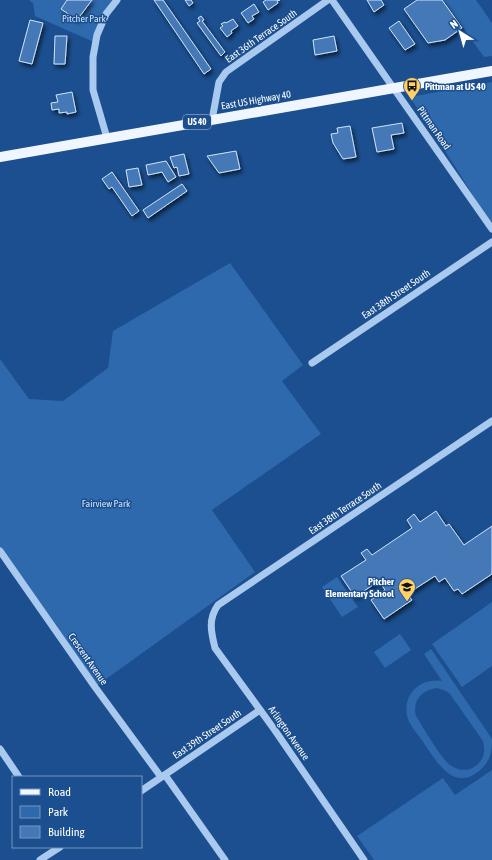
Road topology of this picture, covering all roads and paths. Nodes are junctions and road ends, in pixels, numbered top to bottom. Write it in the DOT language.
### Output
graph roads {
  1 [pos="117,0"];
  2 [pos="328,0"];
  3 [pos="332,0"];
  4 [pos="492,71"];
  5 [pos="394,88"];
  6 [pos="212,120"];
  7 [pos="107,138"];
  8 [pos="0,157"];
  9 [pos="492,229"];
  10 [pos="492,242"];
  11 [pos="312,363"];
  12 [pos="492,421"];
  13 [pos="0,551"];
  14 [pos="213,614"];
  15 [pos="260,710"];
  16 [pos="0,749"];
  17 [pos="19,776"];
  18 [pos="163,776"];
  19 [pos="142,790"];
  20 [pos="58,848"];
  21 [pos="40,860"];
  22 [pos="225,860"];
  23 [pos="364,860"];
  1 -- 7 [label="street"];
  2 -- 6 [label="street, East 36th Terrace South"];
  3 -- 5 [label="street, Pittman Road"];
  4 -- 5 [label="main road, East US Highway 40 / US 40"];
  5 -- 6 [label="main road, East US Highway 40 / US 40"];
  5 -- 9 [label="street, Pittman Road"];
  6 -- 7 [label="main road, East US Highway 40 / US 40"];
  7 -- 8 [label="main road, East US Highway 40 / US 40"];
  10 -- 11 [label="street, East 38th Street South"];
  12 -- 14 [label="street, East 38th Terrace South"];
  13 -- 18 [label="street, Crescent Avenue"];
  14 -- 15 [label="street, Arlington Avenue"];
  15 -- 18 [label="street, East 39th Street South"];
  15 -- 23 [label="street, Arlington Avenue"];
  16 -- 17 [label="street"];
  18 -- 19 [label="street, East 39th Street South"];
  18 -- 22 [label="street, Crescent Avenue"];
  20 -- 21 [label="street"];
}
